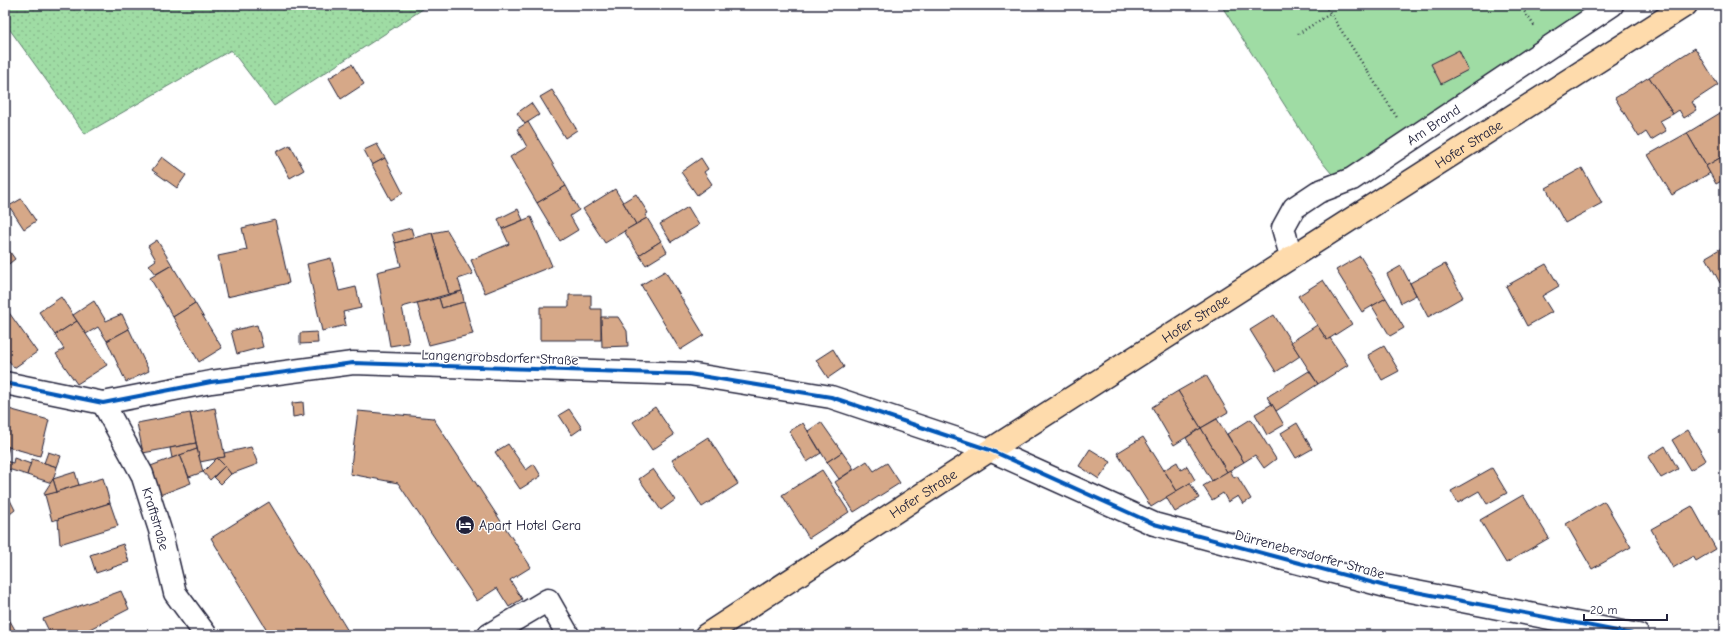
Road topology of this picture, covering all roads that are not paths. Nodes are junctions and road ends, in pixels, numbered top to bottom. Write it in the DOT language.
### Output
graph roads {
  1 [pos="1612,5"];
  2 [pos="1686,5"];
  3 [pos="1291,256"];
  4 [pos="5,384"];
  5 [pos="104,402"];
  6 [pos="990,450"];
  7 [pos="206,635"];
  8 [pos="489,635"];
  9 [pos="568,635"];
  10 [pos="706,635"];
  11 [pos="1638,635"];
  1 -- 3 [label="street, Am Brand"];
  2 -- 3 [label="main road, Hofer Straße"];
  3 -- 6 [label="main road, Hofer Straße"];
  4 -- 5 [label="street, Langengrobsdorfer Straße"];
  5 -- 6 [label="street, Langengrobsdorfer Straße"];
  5 -- 7 [label="street, Kraftstraße"];
  6 -- 10 [label="main road, Hofer Straße"];
  6 -- 11 [label="street, Dürrenebersdorfer Straße"];
  8 -- 9 [label="street"];
}
